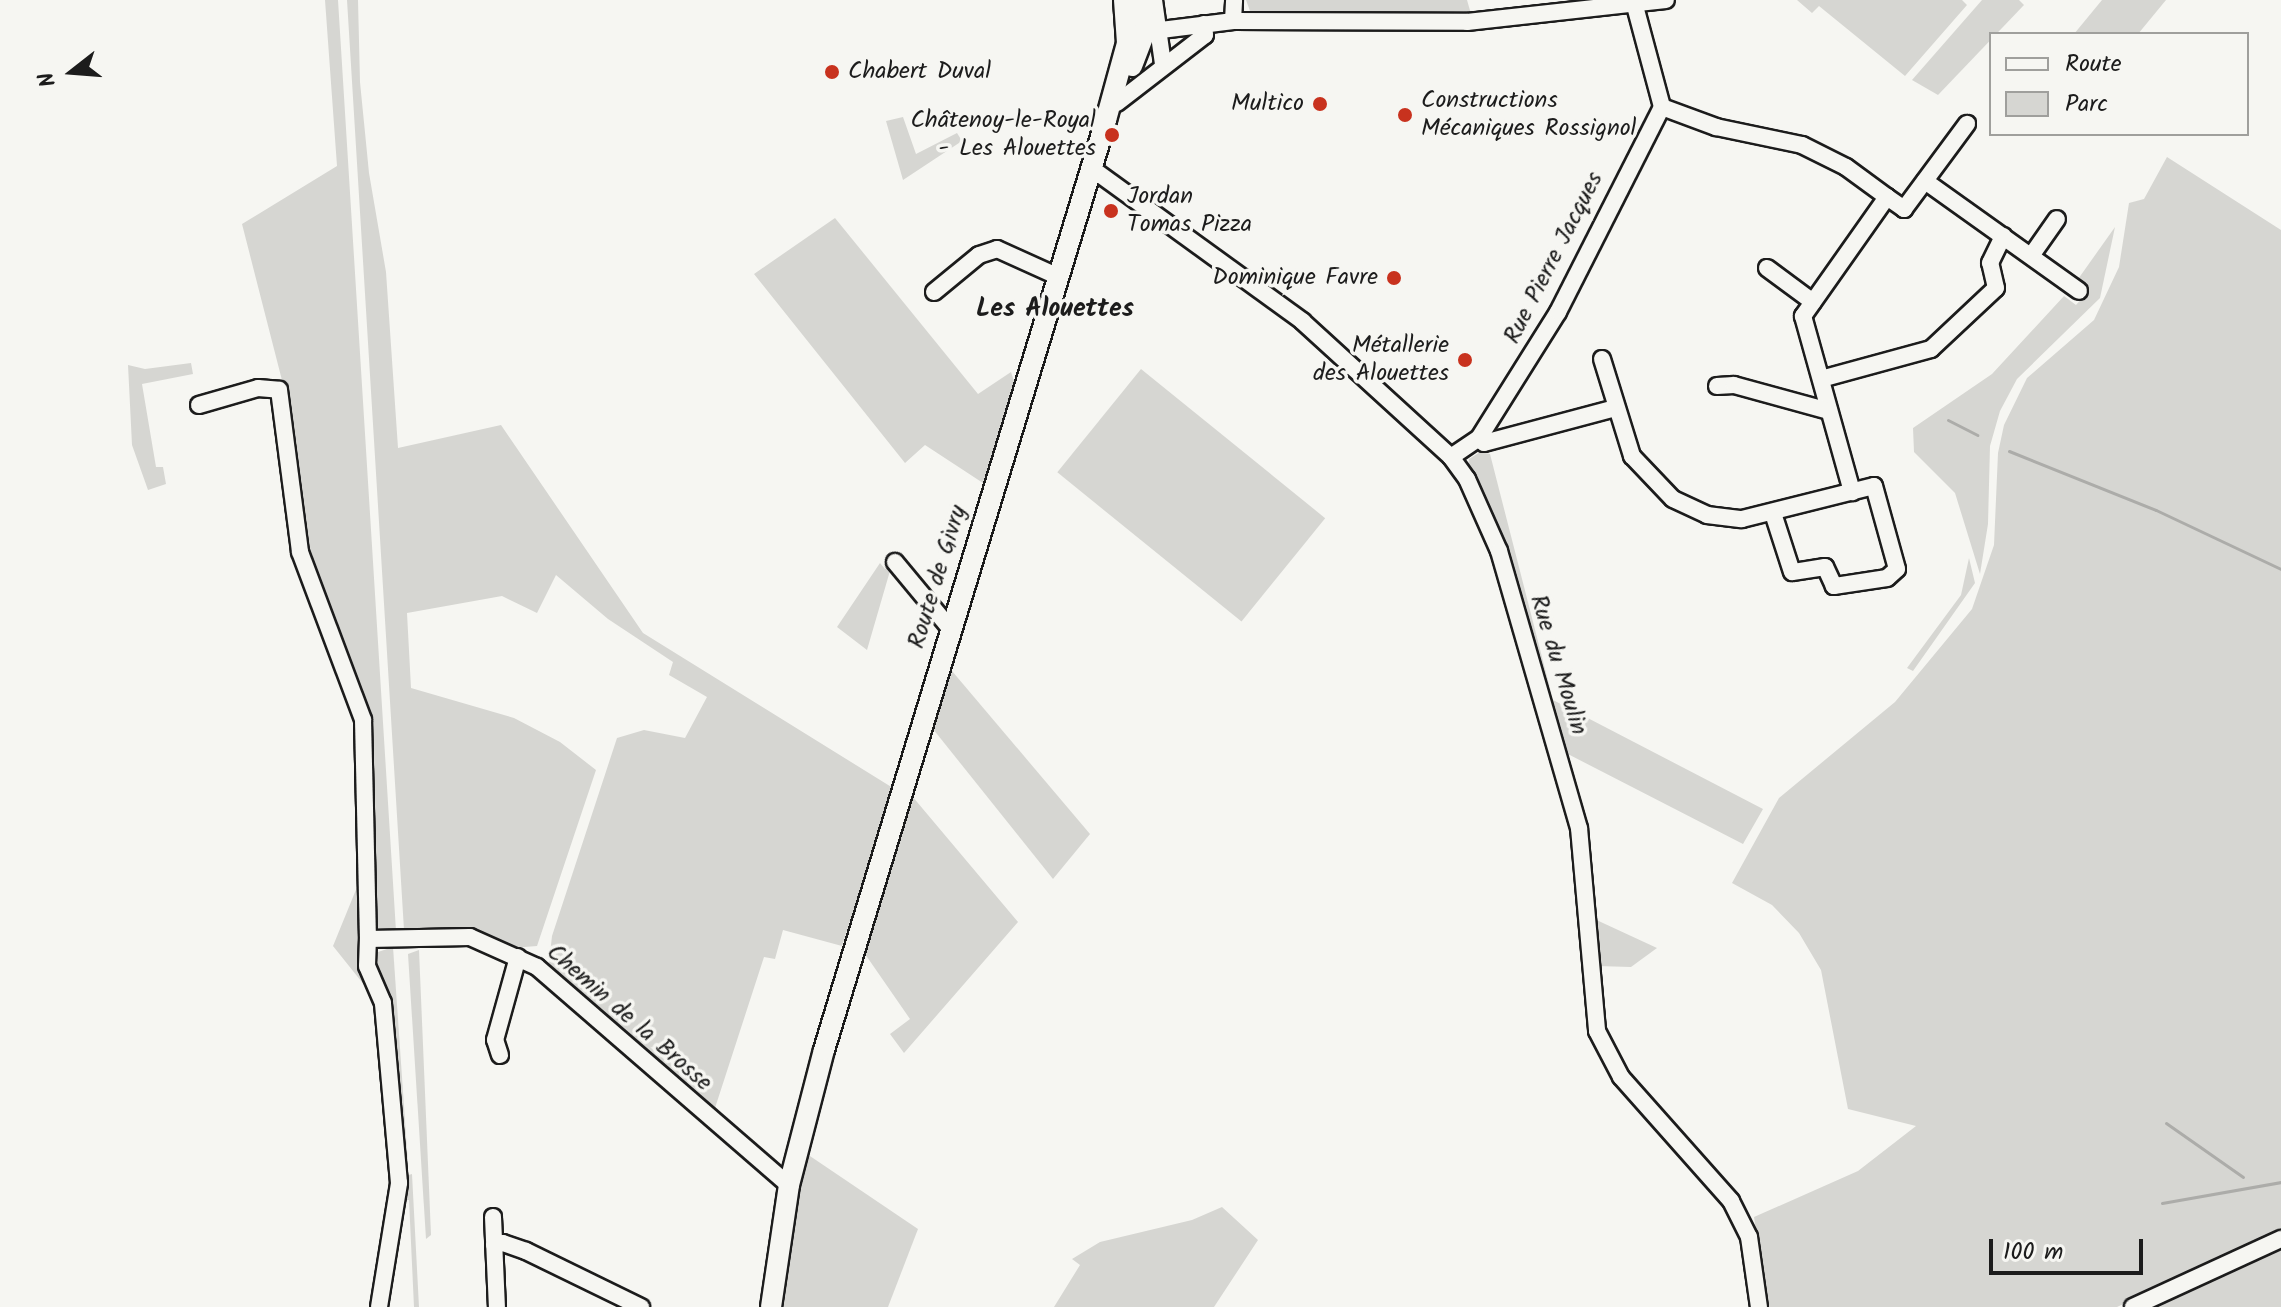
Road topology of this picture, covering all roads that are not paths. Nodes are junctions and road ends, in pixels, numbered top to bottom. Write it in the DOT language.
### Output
graph roads {
  1 [pos="1127,0"];
  2 [pos="1234,0"];
  3 [pos="1666,0"];
  4 [pos="1635,6"];
  5 [pos="1146,18"];
  6 [pos="1233,21"];
  7 [pos="1197,25"];
  8 [pos="1163,64"];
  9 [pos="1662,107"];
  10 [pos="1111,112"];
  11 [pos="1967,124"];
  12 [pos="1091,168"];
  13 [pos="1925,181"];
  14 [pos="1887,197"];
  15 [pos="2057,219"];
  16 [pos="2003,236"];
  17 [pos="2031,256"];
  18 [pos="1767,268"];
  19 [pos="1059,277"];
  20 [pos="2079,291"];
  21 [pos="934,292"];
  22 [pos="1813,302"];
  23 [pos="1602,359"];
  24 [pos="1821,379"];
  25 [pos="1717,386"];
  26 [pos="199,405"];
  27 [pos="1616,408"];
  28 [pos="1829,411"];
  29 [pos="1479,438"];
  30 [pos="1451,457"];
  31 [pos="1852,492"];
  32 [pos="1773,513"];
  33 [pos="895,562"];
  34 [pos="949,627"];
  35 [pos="368,939"];
  36 [pos="518,957"];
  37 [pos="500,1055"];
  38 [pos="785,1182"];
  39 [pos="493,1217"];
  40 [pos="2281,1239"];
  41 [pos="494,1245"];
  42 [pos="379,1307"];
  43 [pos="497,1307"];
  44 [pos="641,1307"];
  45 [pos="759,1307"];
  46 [pos="771,1307"];
  47 [pos="1759,1307"];
  48 [pos="2133,1307"];
  1 -- 5 [label="main road, Route de Givry"];
  2 -- 6 [label="street"];
  3 -- 4 [label="street"];
  4 -- 6 [label="street"];
  4 -- 9 [label="street"];
  5 -- 7 [label="street"];
  5 -- 8 [label="street"];
  5 -- 10 [label="main road, Route de Givry"];
  6 -- 7 [label="street"];
  7 -- 8 [label="street"];
  8 -- 10 [label="street"];
  9 -- 14 [label="street"];
  9 -- 29 [label="street, Rue Pierre Jacques"];
  10 -- 12 [label="main road, Route de Givry"];
  11 -- 13 [label="street"];
  12 -- 19 [label="main road, Route de Givry"];
  12 -- 30 [label="street, Rue du Moulin"];
  13 -- 14 [label="street"];
  13 -- 16 [label="street"];
  14 -- 22 [label="street"];
  15 -- 17 [label="street"];
  16 -- 17 [label="street"];
  16 -- 24 [label="street"];
  17 -- 20 [label="street"];
  18 -- 22 [label="street"];
  19 -- 21 [label="street"];
  19 -- 34 [label="main road, Route de Givry"];
  22 -- 24 [label="street"];
  23 -- 27 [label="street"];
  24 -- 28 [label="street"];
  25 -- 28 [label="street"];
  26 -- 35 [label="street"];
  27 -- 29 [label="street"];
  27 -- 32 [label="street"];
  28 -- 31 [label="street"];
  29 -- 30 [label="street, Rue Pierre Jacques"];
  30 -- 47 [label="street, Rue du Moulin"];
  31 -- 32 [label="street"];
  31 -- 32 [label="street"];
  33 -- 34 [label="street"];
  34 -- 38 [label="main road, Route de Givry"];
  35 -- 36 [label="street, Chemin de la Brosse"];
  35 -- 42 [label="street"];
  36 -- 37 [label="street"];
  36 -- 38 [label="street, Chemin de la Brosse"];
  38 -- 45 [label="main road, Route de Givry"];
  38 -- 46 [label="main road, Route de Givry"];
  39 -- 41 [label="street"];
  40 -- 48 [label="street"];
  41 -- 43 [label="street"];
  41 -- 44 [label="street"];
}
